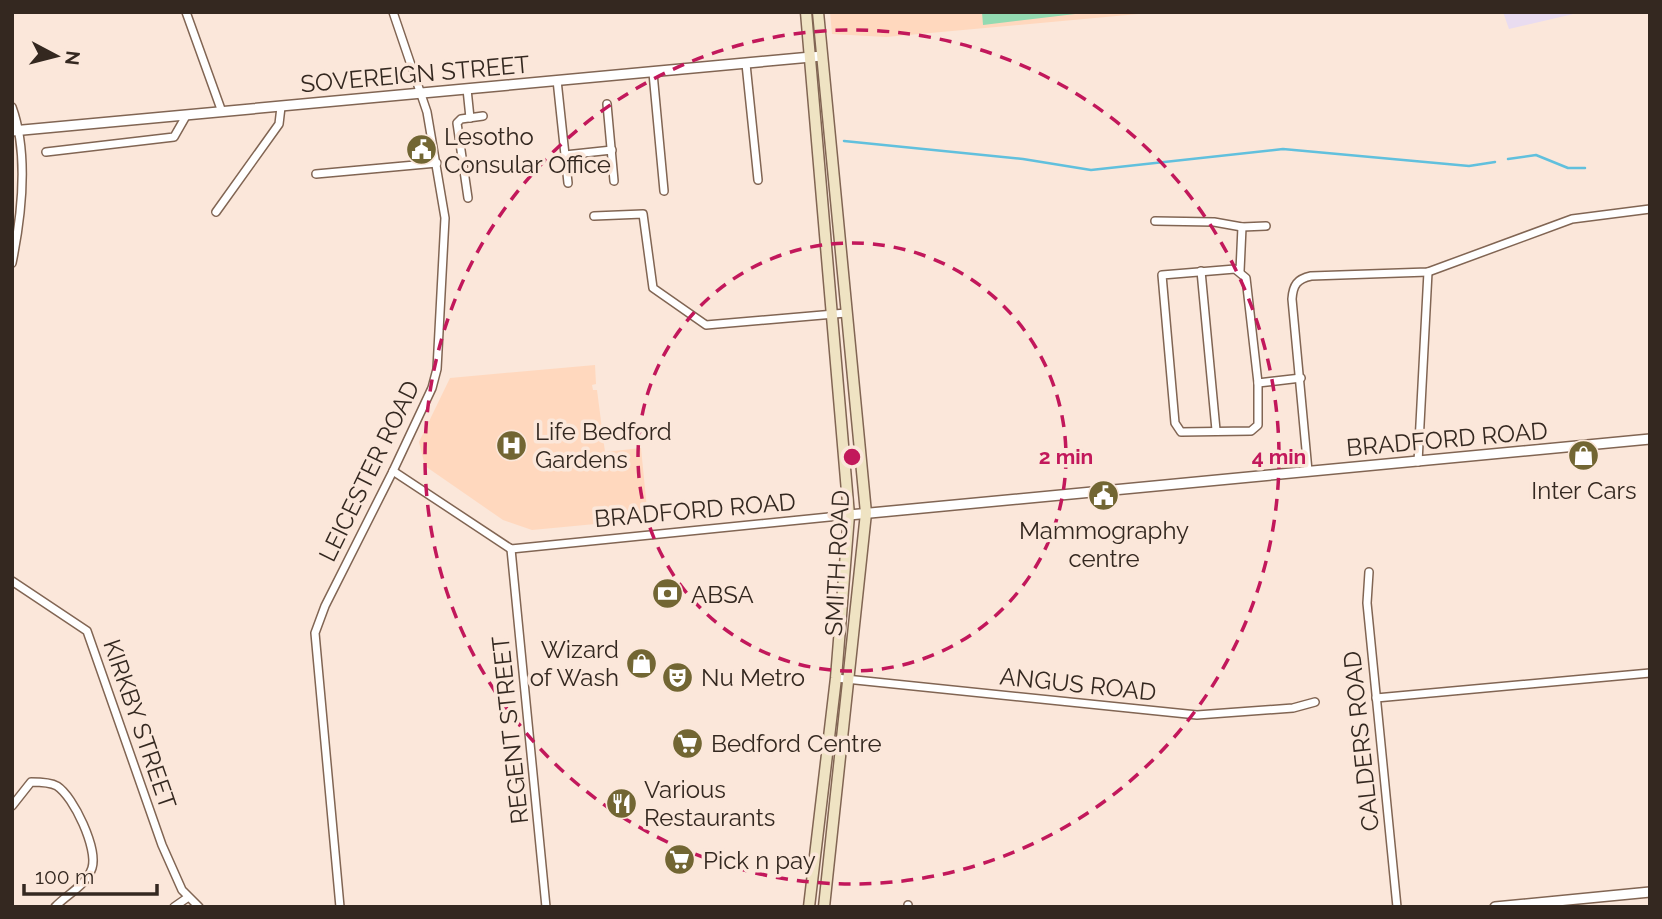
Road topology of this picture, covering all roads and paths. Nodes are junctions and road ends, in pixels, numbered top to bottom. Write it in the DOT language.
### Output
graph roads {
  1 [pos="187,12"];
  2 [pos="393,12"];
  3 [pos="806,12"];
  4 [pos="818,12"];
  5 [pos="822,56"];
  6 [pos="810,57"];
  7 [pos="746,64"];
  8 [pos="653,73"];
  9 [pos="557,80"];
  10 [pos="467,89"];
  11 [pos="422,94"];
  12 [pos="607,104"];
  13 [pos="12,107"];
  14 [pos="281,107"];
  15 [pos="222,112"];
  16 [pos="186,116"];
  17 [pos="483,116"];
  18 [pos="470,118"];
  19 [pos="16,130"];
  20 [pos="612,150"];
  21 [pos="46,152"];
  22 [pos="565,155"];
  23 [pos="437,163"];
  24 [pos="316,174"];
  25 [pos="758,180"];
  26 [pos="614,181"];
  27 [pos="568,183"];
  28 [pos="664,191"];
  29 [pos="468,198"];
  30 [pos="1650,209"];
  31 [pos="216,212"];
  32 [pos="594,216"];
  33 [pos="1155,221"];
  34 [pos="1266,226"];
  35 [pos="1242,228"];
  36 [pos="12,263"];
  37 [pos="1201,271"];
  38 [pos="1240,271"];
  39 [pos="1428,272"];
  40 [pos="846,313"];
  41 [pos="831,314"];
  42 [pos="1301,378"];
  43 [pos="1258,383"];
  44 [pos="1216,430"];
  45 [pos="1650,439"];
  46 [pos="1418,461"];
  47 [pos="393,471"];
  48 [pos="1307,471"];
  49 [pos="866,513"];
  50 [pos="849,515"];
  51 [pos="511,549"];
  52 [pos="1369,572"];
  53 [pos="12,581"];
  54 [pos="1650,673"];
  55 [pos="836,678"];
  56 [pos="850,680"];
  57 [pos="1376,698"];
  58 [pos="1315,702"];
  59 [pos="12,806"];
  60 [pos="1650,892"];
  61 [pos="187,898"];
  62 [pos="1546,904"];
  63 [pos="55,907"];
  64 [pos="174,907"];
  65 [pos="199,907"];
  66 [pos="340,907"];
  67 [pos="546,907"];
  68 [pos="809,907"];
  69 [pos="824,907"];
  70 [pos="1397,907"];
  71 [pos="1495,907"];
  1 -- 15 [label="street"];
  2 -- 11 [label="street, LEICESTER ROAD"];
  3 -- 6 [label="main road, SMITH ROAD"];
  4 -- 5 [label="main road, SMITH ROAD"];
  5 -- 6 [label="street, SOVEREIGN STREET"];
  5 -- 40 [label="main road, SMITH ROAD"];
  6 -- 7 [label="street, SOVEREIGN STREET"];
  6 -- 41 [label="main road, SMITH ROAD"];
  7 -- 8 [label="street, SOVEREIGN STREET"];
  7 -- 25 [label="street"];
  8 -- 9 [label="street, SOVEREIGN STREET"];
  8 -- 28 [label="street"];
  9 -- 10 [label="street, SOVEREIGN STREET"];
  9 -- 22 [label="street"];
  10 -- 11 [label="street, SOVEREIGN STREET"];
  10 -- 18 [label="street"];
  11 -- 14 [label="street, SOVEREIGN STREET"];
  11 -- 23 [label="street, LEICESTER ROAD"];
  12 -- 20 [label="street"];
  13 -- 19 [label="street"];
  14 -- 15 [label="street, SOVEREIGN STREET"];
  14 -- 31 [label="street"];
  15 -- 16 [label="street, SOVEREIGN STREET"];
  16 -- 19 [label="street, SOVEREIGN STREET"];
  16 -- 21 [label="street"];
  17 -- 18 [label="street"];
  18 -- 29 [label="street"];
  19 -- 36 [label="street"];
  20 -- 22 [label="street"];
  20 -- 26 [label="street"];
  22 -- 27 [label="street"];
  23 -- 24 [label="street"];
  23 -- 47 [label="street, LEICESTER ROAD"];
  30 -- 39 [label="street"];
  32 -- 41 [label="street"];
  33 -- 35 [label="street"];
  34 -- 35 [label="street"];
  35 -- 38 [label="street"];
  37 -- 38 [label="street"];
  37 -- 44 [label="street"];
  37 -- 44 [label="street"];
  38 -- 43 [label="street"];
  39 -- 42 [label="street"];
  39 -- 46 [label="street"];
  40 -- 41 [label="street"];
  40 -- 49 [label="main road, SMITH ROAD"];
  41 -- 50 [label="main road, SMITH ROAD"];
  42 -- 43 [label="street"];
  42 -- 48 [label="street"];
  43 -- 44 [label="street"];
  45 -- 46 [label="street, BRADFORD ROAD"];
  46 -- 48 [label="street, BRADFORD ROAD"];
  47 -- 51 [label="street"];
  47 -- 66 [label="street, LEICESTER ROAD"];
  48 -- 49 [label="street, BRADFORD ROAD"];
  49 -- 50 [label="street, BRADFORD ROAD"];
  49 -- 56 [label="main road, SMITH ROAD"];
  50 -- 51 [label="street, BRADFORD ROAD"];
  50 -- 55 [label="main road, SMITH ROAD"];
  51 -- 67 [label="street, REGENT STREET"];
  52 -- 57 [label="street, CALDERS ROAD"];
  53 -- 61 [label="street, KIRKBY STREET"];
  54 -- 57 [label="street"];
  55 -- 56 [label="street, ANGUS ROAD"];
  55 -- 68 [label="main road, SMITH ROAD"];
  56 -- 58 [label="street, ANGUS ROAD"];
  56 -- 69 [label="main road, SMITH ROAD"];
  57 -- 70 [label="street, CALDERS ROAD"];
  59 -- 63 [label="street"];
  60 -- 62 [label="street"];
  61 -- 64 [label="street"];
  61 -- 65 [label="street, KIRKBY STREET"];
  62 -- 71 [label="street"];
}
